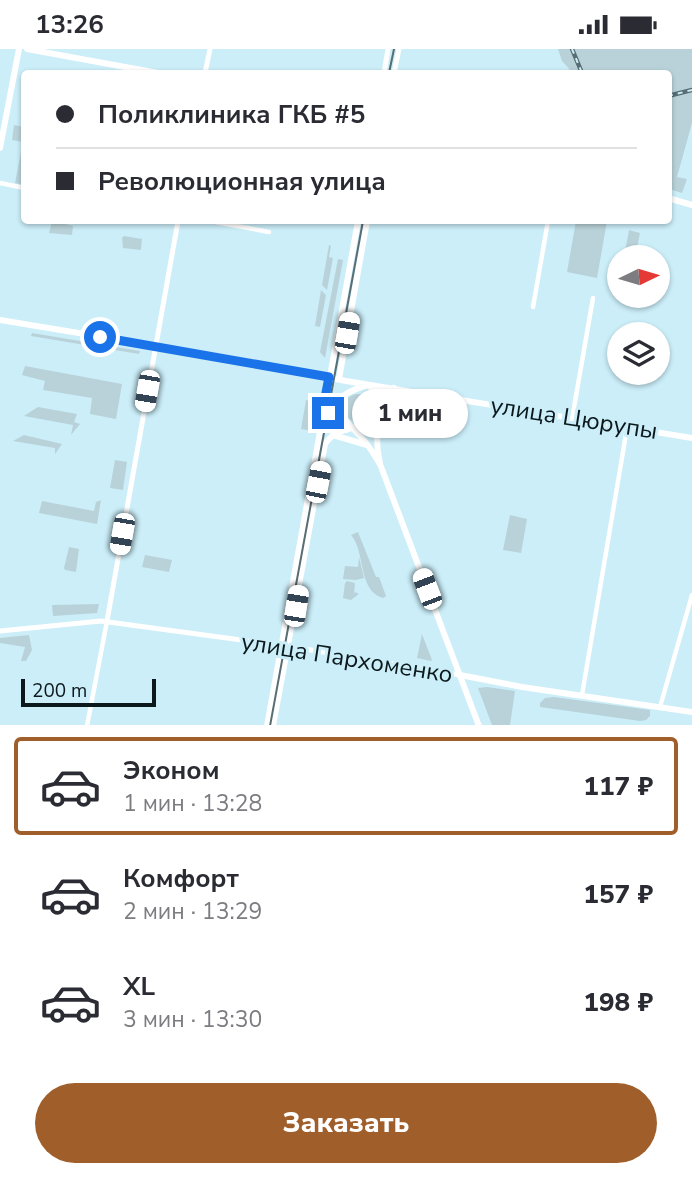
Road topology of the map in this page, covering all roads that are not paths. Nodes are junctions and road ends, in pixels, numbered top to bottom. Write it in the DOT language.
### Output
graph roads {
  1 [pos="19,49"];
  2 [pos="27,49"];
  3 [pos="210,49"];
  4 [pos="388,49"];
  5 [pos="399,49"];
  6 [pos="142,70"];
  7 [pos="206,70"];
  8 [pos="384,70"];
  9 [pos="395,70"];
  10 [pos="0,148"];
  11 [pos="0,183"];
  12 [pos="21,187"];
  13 [pos="672,199"];
  14 [pos="692,205"];
  15 [pos="177,224"];
  16 [pos="226,224"];
  17 [pos="357,224"];
  18 [pos="366,224"];
  19 [pos="547,224"];
  20 [pos="269,232"];
  21 [pos="593,298"];
  22 [pos="533,307"];
  23 [pos="0,320"];
  24 [pos="155,346"];
  25 [pos="329,377"];
  26 [pos="339,379"];
  27 [pos="369,385"];
  28 [pos="394,388"];
  29 [pos="381,406"];
  30 [pos="323,408"];
  31 [pos="379,416"];
  32 [pos="572,419"];
  33 [pos="351,428"];
  34 [pos="627,428"];
  35 [pos="333,435"];
  36 [pos="692,438"];
  37 [pos="367,445"];
  38 [pos="380,464"];
  39 [pos="692,595"];
  40 [pos="107,621"];
  41 [pos="0,631"];
  42 [pos="285,646"];
  43 [pos="460,675"];
  44 [pos="582,695"];
  45 [pos="660,708"];
  46 [pos="692,712"];
  47 [pos="88,725"];
  48 [pos="267,725"];
  49 [pos="273,725"];
  50 [pos="479,725"];
  1 -- 10 [label="main road"];
  2 -- 6 [label="main road"];
  3 -- 7 [label="street"];
  4 -- 8 [label="street"];
  5 -- 9 [label="street"];
  11 -- 12 [label="street"];
  13 -- 14 [label="main road"];
  15 -- 24 [label="street"];
  16 -- 20 [label="street"];
  17 -- 25 [label="main road"];
  18 -- 26 [label="main road"];
  19 -- 22 [label="street"];
  21 -- 32 [label="street"];
  23 -- 24 [label="main road, улица Цюрупы"];
  24 -- 25 [label="main road, улица Цюрупы"];
  24 -- 40 [label="street"];
  25 -- 26 [label="main road, улица Цюрупы"];
  25 -- 30 [label="main road"];
  26 -- 27 [label="main road, улица Цюрупы"];
  27 -- 28 [label="main road, улица Цюрупы"];
  27 -- 29 [label="main road"];
  27 -- 33 [label="main road"];
  28 -- 29 [label="main road"];
  28 -- 32 [label="main road, улица Цюрупы"];
  29 -- 31 [label="main road"];
  30 -- 33 [label="main road"];
  30 -- 42 [label="main road"];
  31 -- 33 [label="main road"];
  31 -- 38 [label="main road"];
  32 -- 34 [label="main road, улица Цюрупы"];
  33 -- 35 [label="main road"];
  33 -- 37 [label="main road"];
  34 -- 36 [label="main road, улица Цюрупы"];
  34 -- 44 [label="street"];
  35 -- 37 [label="main road"];
  35 -- 42 [label="main road"];
  37 -- 38 [label="main road"];
  38 -- 43 [label="main road"];
  39 -- 45 [label="street"];
  40 -- 41 [label="street, улица Пархоменко"];
  40 -- 42 [label="street, улица Пархоменко"];
  40 -- 47 [label="street"];
  42 -- 43 [label="street, улица Пархоменко"];
  42 -- 48 [label="main road"];
  42 -- 49 [label="main road"];
  43 -- 44 [label="main road, улица Пархоменко"];
  43 -- 50 [label="main road"];
  44 -- 45 [label="main road, улица Пархоменко"];
  45 -- 46 [label="main road, улица Пархоменко"];
}
